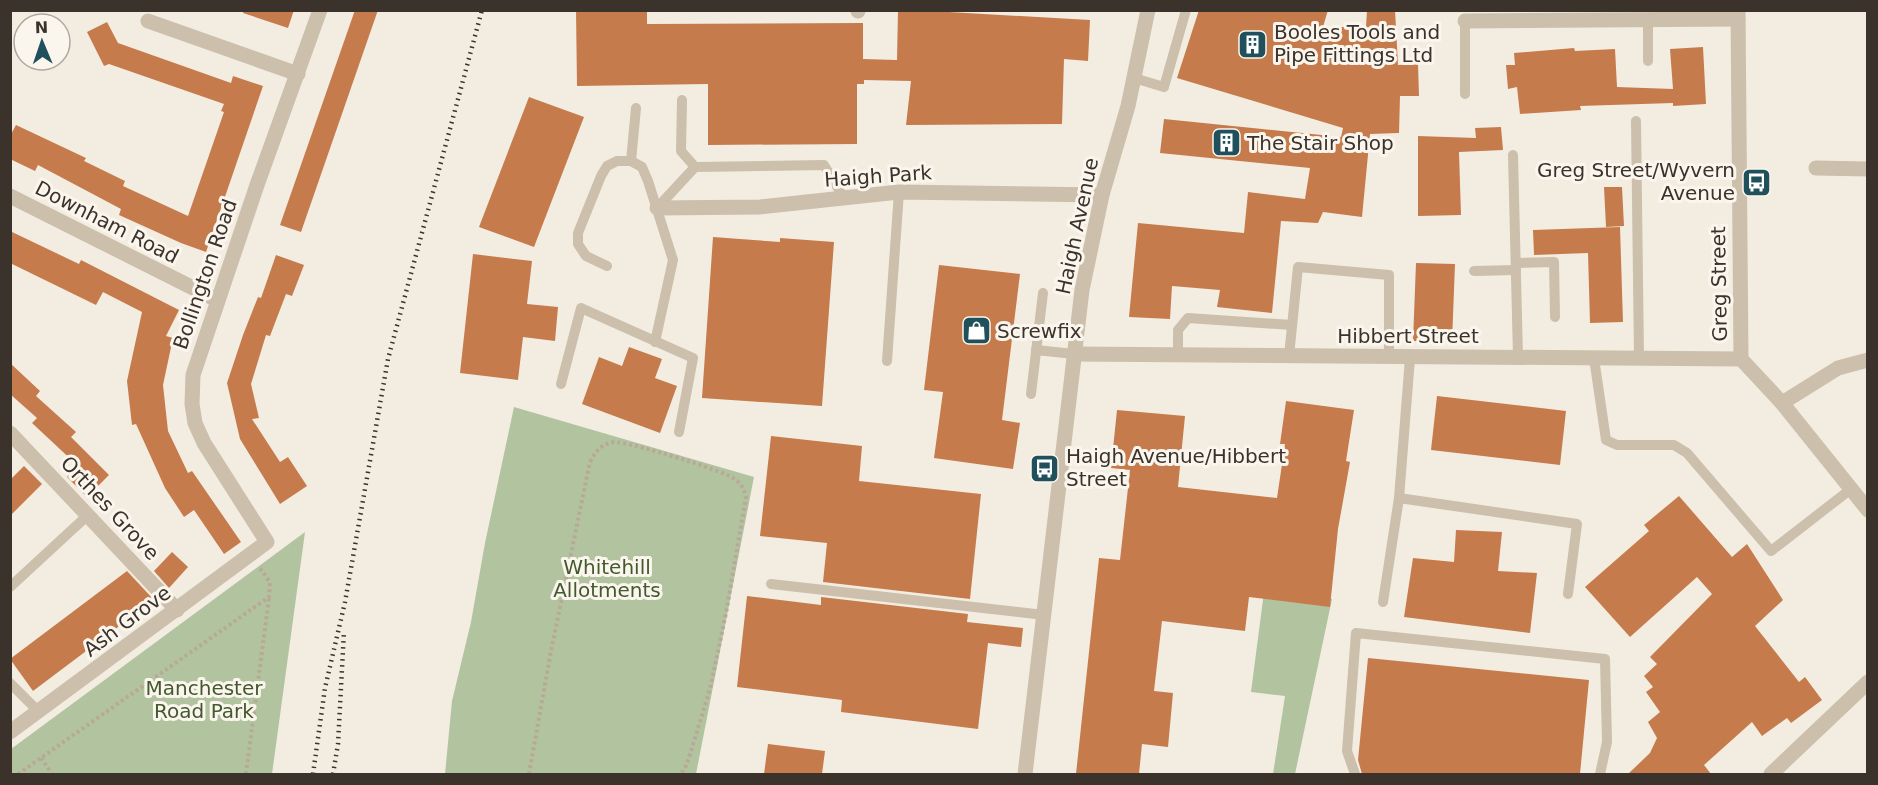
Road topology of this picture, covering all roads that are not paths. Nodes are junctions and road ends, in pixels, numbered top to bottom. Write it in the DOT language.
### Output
graph roads {
  1 [pos="320,10"];
  2 [pos="1148,10"];
  3 [pos="1186,10"];
  4 [pos="1607,15"];
  5 [pos="1738,15"];
  6 [pos="1523,16"];
  7 [pos="1648,20"];
  8 [pos="148,21"];
  9 [pos="1465,21"];
  10 [pos="1648,61"];
  11 [pos="298,74"];
  12 [pos="1134,78"];
  13 [pos="1465,94"];
  14 [pos="682,100"];
  15 [pos="636,108"];
  16 [pos="1636,121"];
  17 [pos="1514,155"];
  18 [pos="631,161"];
  19 [pos="695,167"];
  20 [pos="1816,168"];
  21 [pos="1868,169"];
  22 [pos="899,192"];
  23 [pos="1102,195"];
  24 [pos="10,196"];
  25 [pos="844,198"];
  26 [pos="657,208"];
  27 [pos="607,266"];
  28 [pos="1516,267"];
  29 [pos="1474,271"];
  30 [pos="1042,293"];
  31 [pos="217,300"];
  32 [pos="1555,317"];
  33 [pos="1292,326"];
  34 [pos="655,342"];
  35 [pos="1036,350"];
  36 [pos="1074,354"];
  37 [pos="1178,355"];
  38 [pos="1289,356"];
  39 [pos="1518,357"];
  40 [pos="1389,358"];
  41 [pos="1410,358"];
  42 [pos="1594,358"];
  43 [pos="1639,358"];
  44 [pos="1741,360"];
  45 [pos="1868,360"];
  46 [pos="887,361"];
  47 [pos="561,384"];
  48 [pos="1031,394"];
  49 [pos="1782,403"];
  50 [pos="678,432"];
  51 [pos="11,435"];
  52 [pos="1851,489"];
  53 [pos="1399,498"];
  54 [pos="1868,510"];
  55 [pos="88,515"];
  56 [pos="267,542"];
  57 [pos="771,584"];
  58 [pos="10,588"];
  59 [pos="1568,594"];
  60 [pos="1383,602"];
  61 [pos="177,610"];
  62 [pos="1044,615"];
  63 [pos="10,682"];
  64 [pos="1868,682"];
  65 [pos="39,712"];
  66 [pos="10,732"];
  67 [pos="1025,774"];
  68 [pos="1355,774"];
  69 [pos="1600,774"];
  70 [pos="1771,774"];
  1 -- 11 [label="street, Bollington Road"];
  2 -- 12 [label="street, Haigh Avenue"];
  3 -- 12 [label="lane"];
  4 -- 6 [label="street"];
  4 -- 7 [label="street"];
  5 -- 7 [label="street"];
  5 -- 44 [label="street, Greg Street"];
  6 -- 9 [label="street"];
  7 -- 10 [label="lane"];
  8 -- 11 [label="street"];
  9 -- 13 [label="lane"];
  11 -- 31 [label="street, Bollington Road"];
  12 -- 23 [label="street, Haigh Avenue"];
  14 -- 19 [label="lane"];
  15 -- 18 [label="lane"];
  16 -- 43 [label="lane"];
  17 -- 28 [label="lane"];
  18 -- 26 [label="lane"];
  18 -- 27 [label="lane"];
  19 -- 25 [label="lane"];
  19 -- 26 [label="lane"];
  20 -- 21 [label="street"];
  22 -- 23 [label="street, Haigh Park"];
  22 -- 25 [label="street, Haigh Park"];
  22 -- 46 [label="lane"];
  23 -- 36 [label="street, Haigh Avenue"];
  24 -- 31 [label="street, Downham Road"];
  25 -- 26 [label="street, Haigh Park"];
  26 -- 34 [label="lane"];
  28 -- 29 [label="lane"];
  28 -- 32 [label="lane"];
  28 -- 39 [label="lane"];
  30 -- 35 [label="lane"];
  31 -- 56 [label="street, Bollington Road"];
  33 -- 37 [label="lane"];
  33 -- 38 [label="lane"];
  33 -- 40 [label="lane"];
  34 -- 47 [label="lane"];
  34 -- 50 [label="lane"];
  35 -- 36 [label="lane"];
  35 -- 48 [label="lane"];
  36 -- 37 [label="street, Hibbert Street"];
  36 -- 62 [label="street, Haigh Avenue"];
  37 -- 38 [label="street, Hibbert Street"];
  38 -- 40 [label="street, Hibbert Street"];
  39 -- 41 [label="street, Hibbert Street"];
  39 -- 42 [label="street, Hibbert Street"];
  40 -- 41 [label="street, Hibbert Street"];
  41 -- 53 [label="lane"];
  42 -- 43 [label="street, Hibbert Street"];
  42 -- 52 [label="lane"];
  43 -- 44 [label="street, Hibbert Street"];
  44 -- 49 [label="street, Greg Street"];
  45 -- 49 [label="street"];
  49 -- 52 [label="street, Greg Street"];
  51 -- 55 [label="street, Orthes Grove"];
  52 -- 54 [label="street, Greg Street"];
  53 -- 59 [label="lane"];
  53 -- 60 [label="lane"];
  55 -- 58 [label="lane"];
  55 -- 61 [label="street, Orthes Grove"];
  56 -- 61 [label="street, Ash Grove"];
  57 -- 62 [label="lane"];
  61 -- 65 [label="street, Ash Grove"];
  62 -- 67 [label="street, Haigh Avenue"];
  63 -- 65 [label="lane"];
  64 -- 70 [label="street"];
  65 -- 66 [label="street, Ash Grove"];
  68 -- 69 [label="lane"];
}
